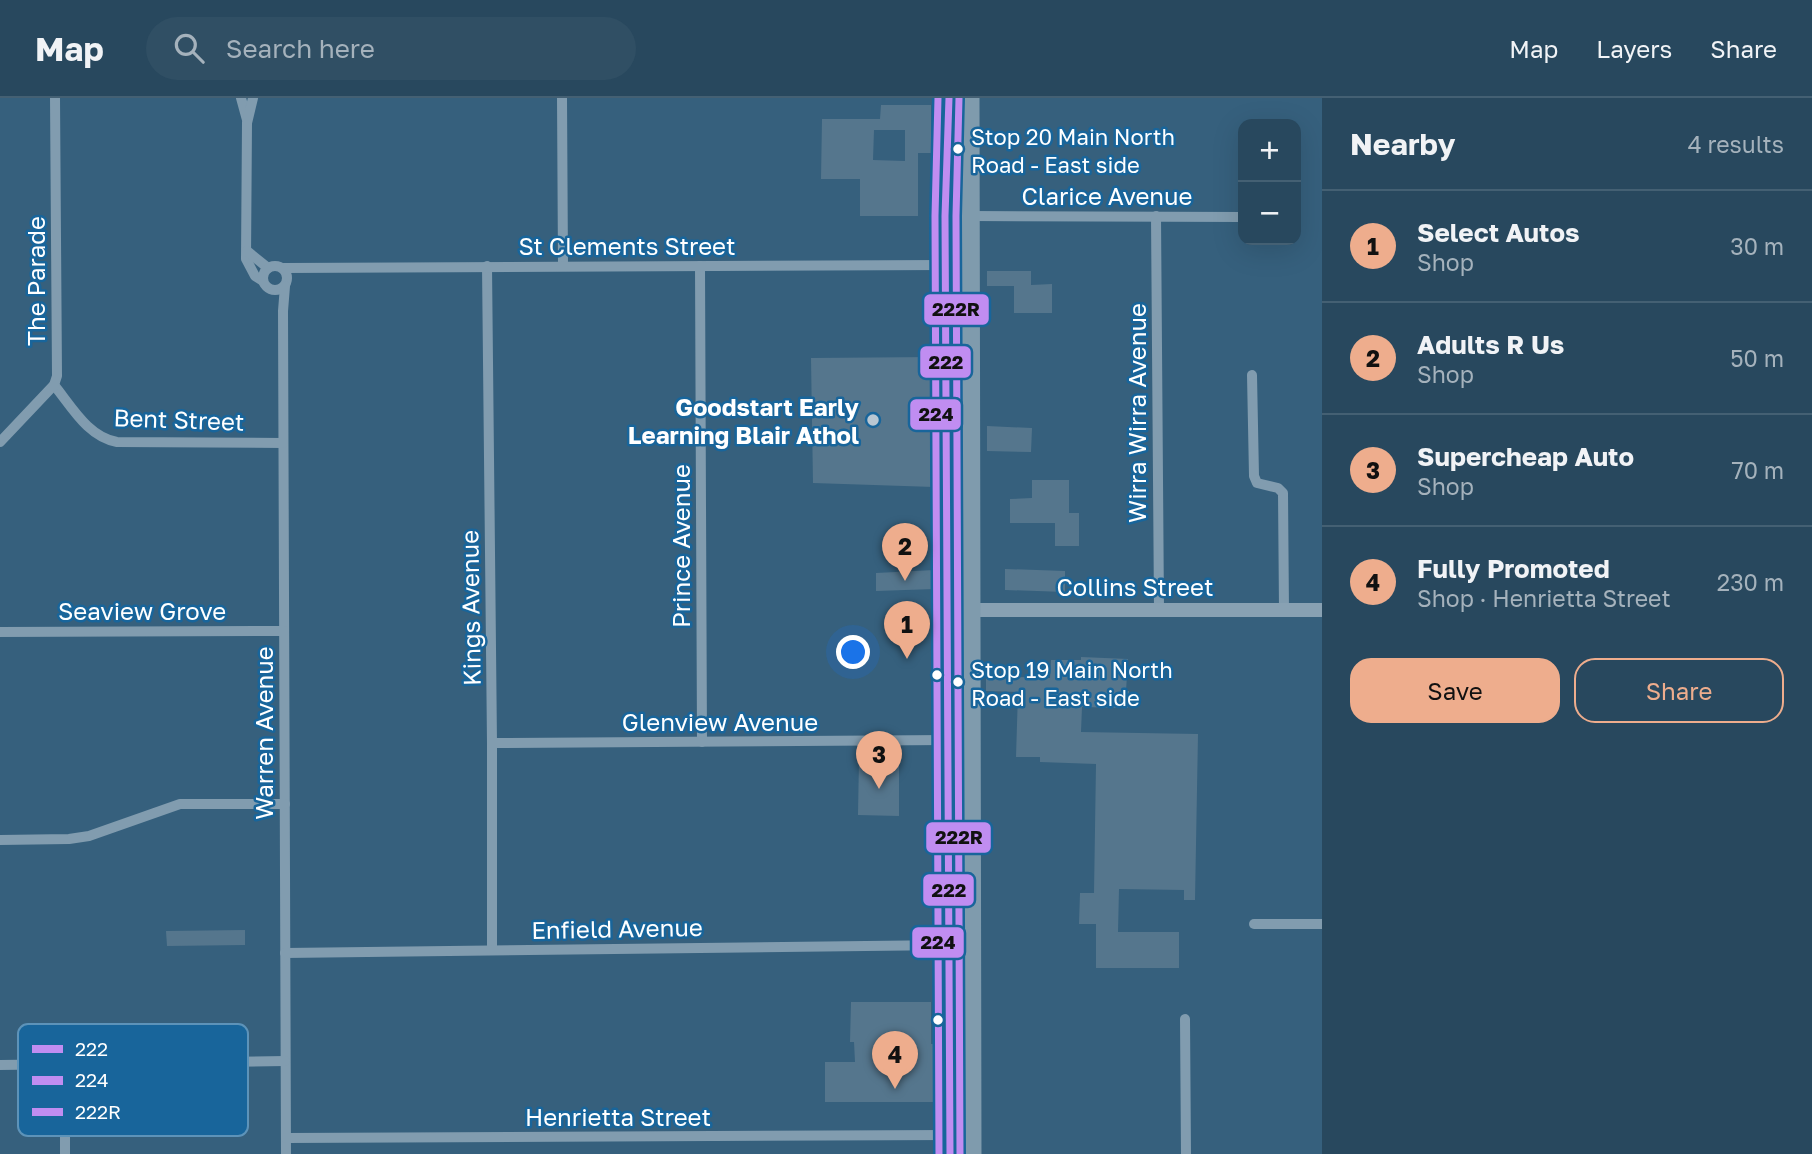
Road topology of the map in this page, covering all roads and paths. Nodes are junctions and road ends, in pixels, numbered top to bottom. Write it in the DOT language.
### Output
graph roads {
  1 [pos="55,98"];
  2 [pos="242,98"];
  3 [pos="252,98"];
  4 [pos="562,98"];
  5 [pos="949,98"];
  6 [pos="970,98"];
  7 [pos="247,123"];
  8 [pos="945,216"];
  9 [pos="970,216"];
  10 [pos="1156,216"];
  11 [pos="1238,217"];
  12 [pos="247,251"];
  13 [pos="700,265"];
  14 [pos="945,265"];
  15 [pos="487,266"];
  16 [pos="563,266"];
  17 [pos="268,268"];
  18 [pos="284,268"];
  19 [pos="308,268"];
  20 [pos="286,284"];
  21 [pos="267,285"];
  22 [pos="283,311"];
  23 [pos="1252,375"];
  24 [pos="54,386"];
  25 [pos="0,442"];
  26 [pos="284,443"];
  27 [pos="947,610"];
  28 [pos="972,610"];
  29 [pos="1159,610"];
  30 [pos="1322,610"];
  31 [pos="1284,611"];
  32 [pos="284,631"];
  33 [pos="0,632"];
  34 [pos="948,740"];
  35 [pos="971,740"];
  36 [pos="702,742"];
  37 [pos="492,743"];
  38 [pos="285,804"];
  39 [pos="0,840"];
  40 [pos="1254,924"];
  41 [pos="1322,925"];
  42 [pos="971,944"];
  43 [pos="949,945"];
  44 [pos="492,950"];
  45 [pos="285,953"];
  46 [pos="1185,1019"];
  47 [pos="285,1061"];
  48 [pos="248,1062"];
  49 [pos="0,1065"];
  50 [pos="18,1065"];
  51 [pos="65,1136"];
  52 [pos="286,1138"];
  53 [pos="950,1145"];
  54 [pos="65,1154"];
  55 [pos="286,1154"];
  56 [pos="972,1154"];
  57 [pos="1186,1154"];
  1 -- 24 [label="street, The Parade"];
  2 -- 3 [label="street"];
  2 -- 7 [label="street"];
  3 -- 7 [label="street"];
  4 -- 16 [label="street"];
  5 -- 8 [label="highway"];
  6 -- 9 [label="highway"];
  7 -- 12 [label="street"];
  8 -- 9 [label="highway"];
  8 -- 14 [label="highway"];
  9 -- 10 [label="street, Clarice Avenue"];
  9 -- 28 [label="highway"];
  10 -- 11 [label="street, Clarice Avenue"];
  10 -- 29 [label="street, Wirra Wirra Avenue"];
  12 -- 17 [label="street"];
  12 -- 21 [label="street"];
  13 -- 14 [label="street, St Clements Street"];
  13 -- 16 [label="street, St Clements Street"];
  13 -- 36 [label="street, Prince Avenue"];
  14 -- 27 [label="highway"];
  15 -- 16 [label="street, St Clements Street"];
  15 -- 19 [label="street, St Clements Street"];
  15 -- 37 [label="street, Kings Avenue"];
  17 -- 18 [label="street"];
  17 -- 21 [label="street"];
  18 -- 19 [label="street, St Clements Street"];
  18 -- 20 [label="street"];
  19 -- 20 [label="street"];
  20 -- 21 [label="street"];
  20 -- 22 [label="street, Warren Avenue"];
  21 -- 22 [label="street"];
  22 -- 26 [label="street, Warren Avenue"];
  23 -- 31 [label="street"];
  24 -- 25 [label="street"];
  24 -- 26 [label="street, Bent Street"];
  26 -- 32 [label="street, Warren Avenue"];
  27 -- 28 [label="highway, Collins Street"];
  27 -- 34 [label="highway"];
  28 -- 29 [label="street, Collins Street"];
  28 -- 35 [label="highway"];
  29 -- 31 [label="street, Collins Street"];
  30 -- 31 [label="street, Collins Street"];
  32 -- 33 [label="street, Seaview Grove"];
  32 -- 38 [label="street, Warren Avenue"];
  34 -- 35 [label="highway"];
  34 -- 36 [label="street, Glenview Avenue"];
  34 -- 43 [label="highway"];
  35 -- 42 [label="highway"];
  36 -- 37 [label="street, Glenview Avenue"];
  37 -- 44 [label="street, Kings Avenue"];
  38 -- 39 [label="street"];
  38 -- 45 [label="street, Warren Avenue"];
  40 -- 41 [label="street"];
  42 -- 43 [label="highway"];
  42 -- 56 [label="highway"];
  43 -- 44 [label="street, Enfield Avenue"];
  43 -- 53 [label="highway"];
  44 -- 45 [label="street, Enfield Avenue"];
  45 -- 47 [label="street, Warren Avenue"];
  46 -- 57 [label="street"];
  47 -- 48 [label="street"];
  47 -- 52 [label="street, Warren Avenue"];
  49 -- 50 [label="street"];
  51 -- 54 [label="street"];
  52 -- 53 [label="street, Henrietta Street"];
  52 -- 55 [label="street, Warren Avenue"];
}
